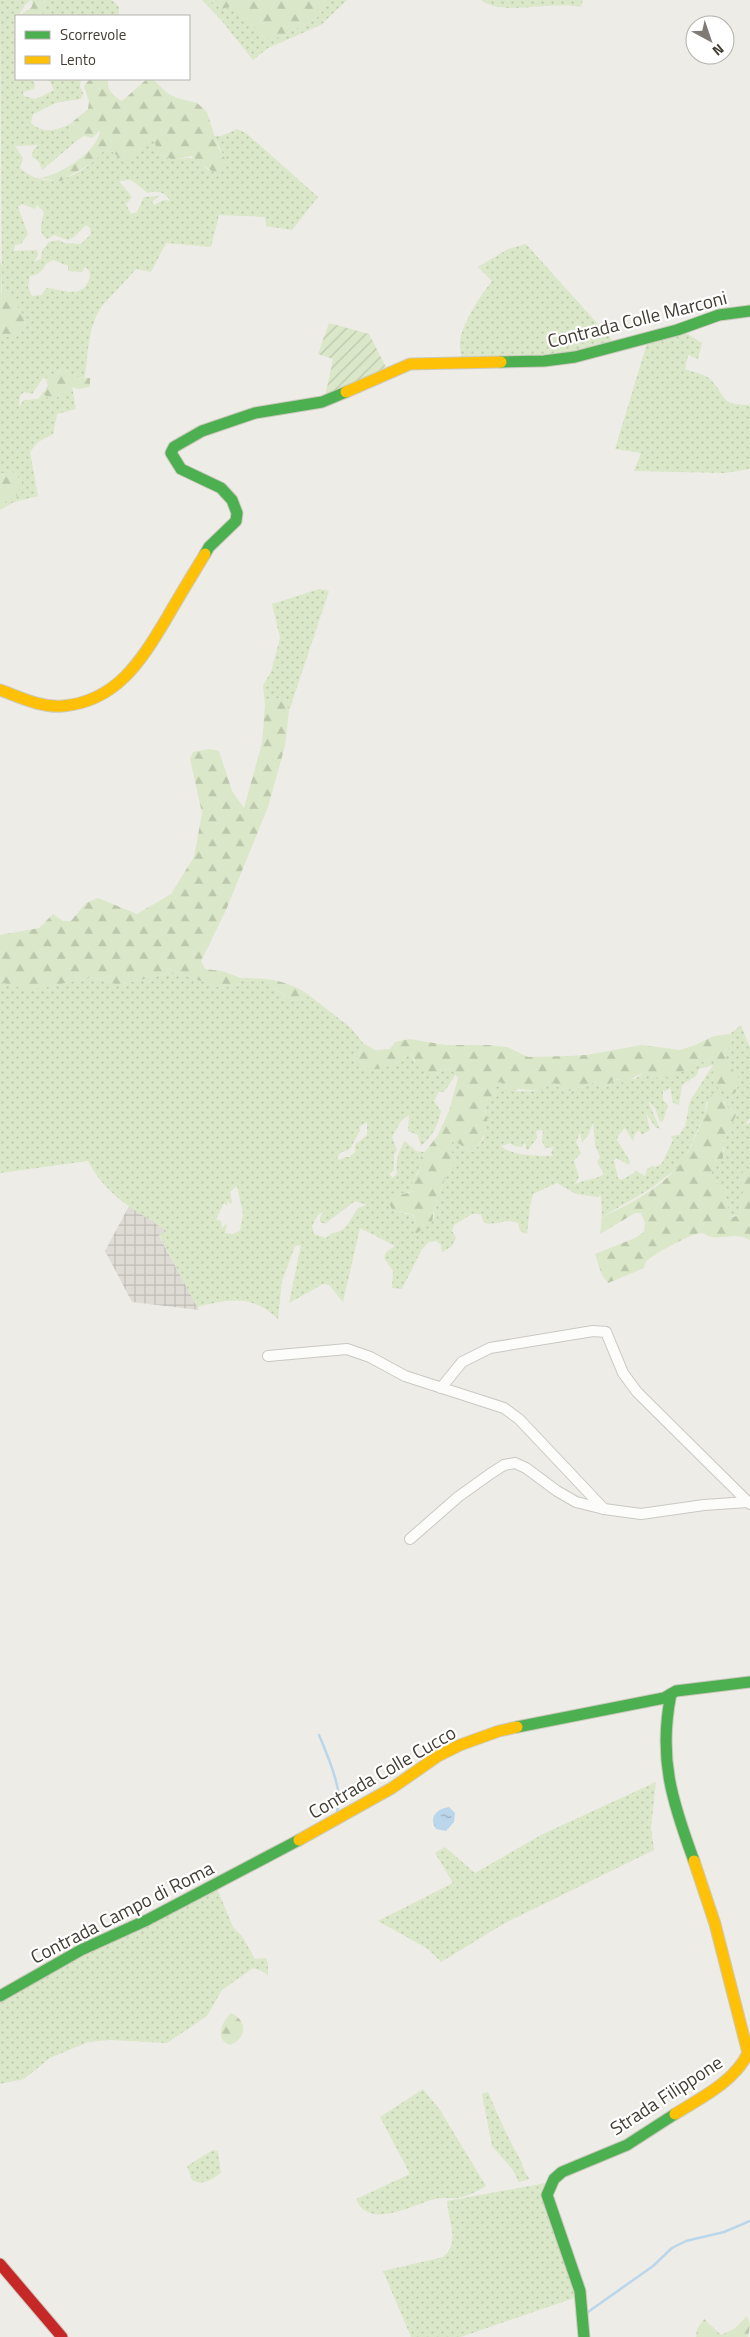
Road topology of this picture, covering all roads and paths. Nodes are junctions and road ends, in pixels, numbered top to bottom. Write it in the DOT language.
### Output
graph roads {
  1 [pos="750,311"];
  2 [pos="0,690"];
  3 [pos="268,1356"];
  4 [pos="441,1388"];
  5 [pos="749,1503"];
  6 [pos="604,1509"];
  7 [pos="410,1539"];
  8 [pos="750,1682"];
  9 [pos="671,1694"];
  10 [pos="262,1860"];
  11 [pos="0,1996"];
  12 [pos="0,2264"];
  13 [pos="62,2337"];
  14 [pos="584,2337"];
  1 -- 2 [label="street, Contrada Colle Marconi"];
  3 -- 4 [label="street"];
  4 -- 5 [label="street"];
  4 -- 6 [label="street"];
  5 -- 6 [label="street"];
  6 -- 7 [label="street"];
  8 -- 9 [label="street"];
  9 -- 10 [label="street, Contrada Colle Cucco"];
  9 -- 14 [label="street, Strada Filippone"];
  10 -- 11 [label="street, Contrada Campo di Roma"];
  12 -- 13 [label="street"];
}
